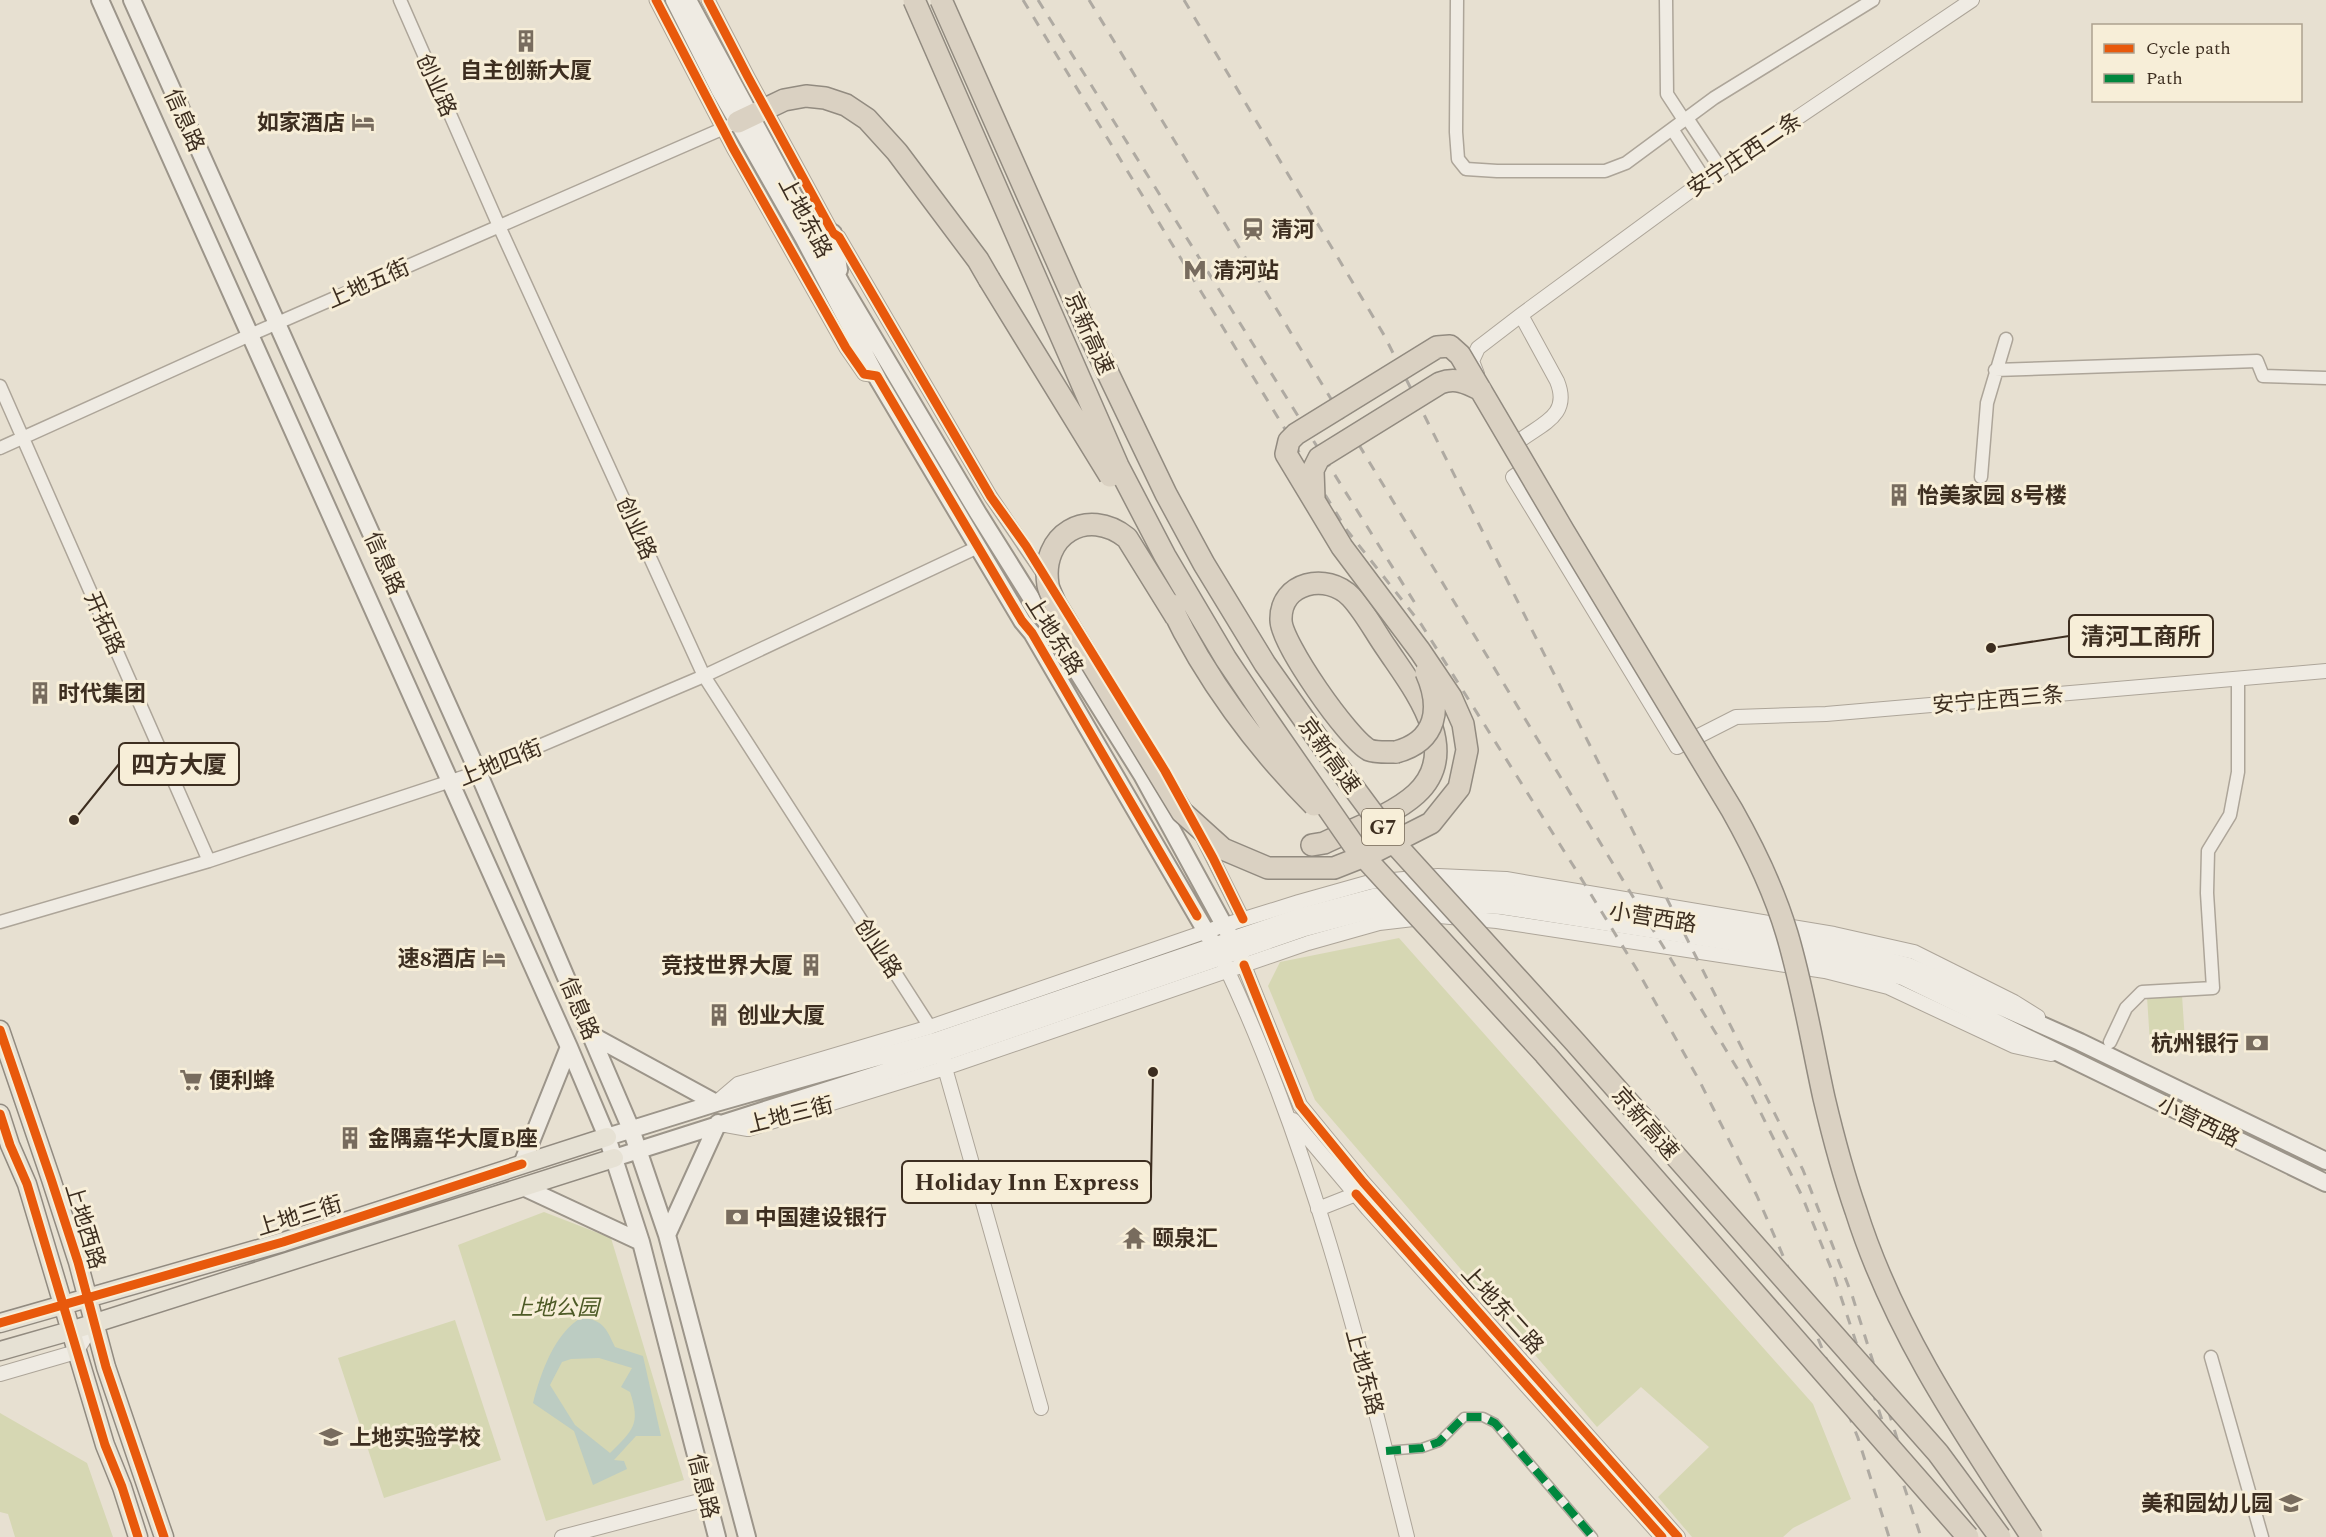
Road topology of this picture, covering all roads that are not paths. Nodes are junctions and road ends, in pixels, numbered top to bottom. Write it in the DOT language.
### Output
graph roads {
  1 [pos="100,0"];
  2 [pos="132,0"];
  3 [pos="400,0"];
  4 [pos="656,0"];
  5 [pos="674,0"];
  6 [pos="688,0"];
  7 [pos="708,0"];
  8 [pos="914,0"];
  9 [pos="940,0"];
  10 [pos="1457,0"];
  11 [pos="1666,0"];
  12 [pos="1873,0"];
  13 [pos="1972,0"];
  14 [pos="744,119"];
  15 [pos="1685,119"];
  16 [pos="1672,129"];
  17 [pos="1722,169"];
  18 [pos="1705,180"];
  19 [pos="500,226"];
  20 [pos="833,233"];
  21 [pos="841,283"];
  22 [pos="1521,315"];
  23 [pos="277,323"];
  24 [pos="250,335"];
  25 [pos="2006,339"];
  26 [pos="1995,370"];
  27 [pos="2326,378"];
  28 [pos="0,386"];
  29 [pos="1481,390"];
  30 [pos="23,437"];
  31 [pos="1519,441"];
  32 [pos="0,448"];
  33 [pos="1981,477"];
  34 [pos="1314,501"];
  35 [pos="978,547"];
  36 [pos="1176,617"];
  37 [pos="1396,620"];
  38 [pos="2326,671"];
  39 [pos="704,676"];
  40 [pos="2238,679"];
  41 [pos="478,772"];
  42 [pos="450,782"];
  43 [pos="1312,845"];
  44 [pos="1355,847"];
  45 [pos="209,861"];
  46 [pos="1243,919"];
  47 [pos="0,922"];
  48 [pos="1235,945"];
  49 [pos="1217,951"];
  50 [pos="0,1030"];
  51 [pos="593,1036"];
  52 [pos="2079,1042"];
  53 [pos="2110,1042"];
  54 [pos="569,1047"];
  55 [pos="938,1048"];
  56 [pos="716,1103"];
  57 [pos="1300,1105"];
  58 [pos="1287,1113"];
  59 [pos="0,1114"];
  60 [pos="718,1123"];
  61 [pos="631,1129"];
  62 [pos="607,1137"];
  63 [pos="638,1149"];
  64 [pos="614,1158"];
  65 [pos="2326,1161"];
  66 [pos="522,1164"];
  67 [pos="2326,1183"];
  68 [pos="523,1187"];
  69 [pos="1356,1194"];
  70 [pos="1318,1209"];
  71 [pos="667,1235"];
  72 [pos="641,1242"];
  73 [pos="87,1298"];
  74 [pos="63,1304"];
  75 [pos="0,1323"];
  76 [pos="94,1323"];
  77 [pos="70,1331"];
  78 [pos="0,1351"];
  79 [pos="76,1352"];
  80 [pos="2211,1357"];
  81 [pos="0,1374"];
  82 [pos="1041,1408"];
  83 [pos="1386,1451"];
  84 [pos="707,1499"];
  85 [pos="138,1537"];
  86 [pos="164,1537"];
  87 [pos="562,1537"];
  88 [pos="717,1537"];
  89 [pos="747,1537"];
  90 [pos="1407,1537"];
  91 [pos="1593,1537"];
  92 [pos="1662,1537"];
  93 [pos="1678,1537"];
  94 [pos="1968,1537"];
  95 [pos="2001,1537"];
  96 [pos="2032,1537"];
  97 [pos="2262,1537"];
  1 -- 24 [label="main road, 信息路"];
  2 -- 23 [label="main road, 信息路"];
  3 -- 19 [label="street, 创业路"];
  4 -- 14 [label="street"];
  5 -- 14 [label="main road, 上地东路"];
  6 -- 14 [label="main road, 上地东路"];
  7 -- 14 [label="street"];
  8 -- 44 [label="highway, 京新高速 / G7, bridge"];
  9 -- 95 [label="highway, 京新高速 / G7, bridge"];
  10 -- 16 [label="street"];
  11 -- 15 [label="street"];
  12 -- 15 [label="street"];
  13 -- 17 [label="street, 安宁庄西二条"];
  14 -- 19 [label="street, 上地五街"];
  14 -- 20 [label="street"];
  14 -- 21 [label="main road, 上地东路"];
  14 -- 35 [label="main road, 上地东路"];
  14 -- 36 [label="highway, bridge"];
  15 -- 16 [label="street"];
  15 -- 17 [label="street"];
  16 -- 18 [label="street"];
  17 -- 18 [label="street, 安宁庄西二条"];
  18 -- 22 [label="street, 安宁庄西二条"];
  19 -- 23 [label="street, 上地五街"];
  19 -- 39 [label="street, 创业路"];
  20 -- 21 [label="main road"];
  20 -- 46 [label="street"];
  21 -- 48 [label="main road, 上地东路"];
  22 -- 31 [label="street"];
  22 -- 31 [label="street, 安宁庄西二条"];
  23 -- 24 [label="street, 上地五街"];
  23 -- 41 [label="main road, 信息路"];
  24 -- 30 [label="street, 上地五街"];
  24 -- 42 [label="main road, 信息路"];
  25 -- 26 [label="street"];
  26 -- 27 [label="street"];
  26 -- 33 [label="street"];
  28 -- 30 [label="street, 开拓路"];
  29 -- 34 [label="highway, bridge"];
  29 -- 34 [label="highway, bridge"];
  29 -- 96 [label="highway, bridge"];
  30 -- 32 [label="street, 上地五街"];
  30 -- 45 [label="street, 开拓路"];
  31 -- 40 [label="street, 安宁庄西三条"];
  34 -- 37 [label="highway, bridge"];
  35 -- 39 [label="street, 上地四街"];
  35 -- 49 [label="main road, 上地东路"];
  36 -- 37 [label="highway, bridge"];
  36 -- 44 [label="highway, bridge"];
  37 -- 43 [label="highway, bridge"];
  38 -- 40 [label="street, 安宁庄西三条"];
  39 -- 41 [label="street, 上地四街"];
  39 -- 55 [label="street, 创业路"];
  40 -- 53 [label="street"];
  41 -- 42 [label="street, 上地四街"];
  41 -- 51 [label="main road, 信息路"];
  42 -- 45 [label="street, 上地四街"];
  42 -- 54 [label="main road, 信息路"];
  44 -- 94 [label="highway, 京新高速 / G7, bridge"];
  45 -- 47 [label="street, 上地四街"];
  46 -- 48 [label="street, 小营西路"];
  46 -- 52 [label="street, 小营西路"];
  48 -- 49 [label="main road, 小营西路"];
  48 -- 49 [label="street, 小营西路"];
  48 -- 52 [label="main road, 小营西路"];
  48 -- 57 [label="street, 上地东路"];
  48 -- 67 [label="main road, 小营西路"];
  49 -- 55 [label="main road, 上地三街"];
  49 -- 55 [label="street, 上地三街"];
  49 -- 58 [label="street"];
  50 -- 73 [label="main road, 上地西路"];
  51 -- 56 [label="main road"];
  51 -- 61 [label="main road, 信息路"];
  52 -- 65 [label="main road, 小营西路"];
  54 -- 62 [label="main road, 信息路"];
  54 -- 66 [label="main road"];
  55 -- 56 [label="main road, 上地三街"];
  55 -- 60 [label="main road, 上地三街"];
  55 -- 82 [label="street, 创业路"];
  56 -- 61 [label="main road, 上地三街"];
  57 -- 58 [label="street"];
  57 -- 93 [label="street, 上地东二路"];
  58 -- 69 [label="street, 上地东二路"];
  58 -- 70 [label="street, 上地东路"];
  59 -- 74 [label="main road, 上地西路"];
  60 -- 63 [label="main road, 上地三街"];
  60 -- 71 [label="main road"];
  61 -- 62 [label="main road, 上地三街"];
  61 -- 63 [label="main road, 信息路"];
  62 -- 64 [label="main road, 信息路"];
  62 -- 66 [label="main road, 上地三街"];
  63 -- 64 [label="main road, 上地三街"];
  63 -- 71 [label="main road, 信息路"];
  64 -- 68 [label="main road, 上地三街"];
  64 -- 72 [label="main road, 信息路"];
  66 -- 73 [label="main road, 上地三街"];
  68 -- 72 [label="main road"];
  68 -- 76 [label="main road, 上地三街"];
  69 -- 70 [label="street"];
  69 -- 92 [label="street, 上地东二路"];
  70 -- 83 [label="street, 上地东路"];
  71 -- 89 [label="main road, 信息路"];
  72 -- 84 [label="main road, 信息路"];
  73 -- 74 [label="main road, 上地三街"];
  73 -- 76 [label="main road, 上地西路"];
  74 -- 75 [label="main road, 上地三街"];
  74 -- 77 [label="main road, 上地西路"];
  76 -- 77 [label="main road, 上地三街"];
  76 -- 79 [label="street"];
  76 -- 86 [label="main road, 上地西路"];
  77 -- 78 [label="main road, 上地三街"];
  77 -- 79 [label="main road, 上地西路"];
  79 -- 81 [label="street"];
  79 -- 85 [label="main road, 上地西路"];
  80 -- 97 [label="street"];
  83 -- 90 [label="street, 上地东路"];
  83 -- 91 [label="street"];
  84 -- 87 [label="street"];
  84 -- 88 [label="main road, 信息路"];
}
